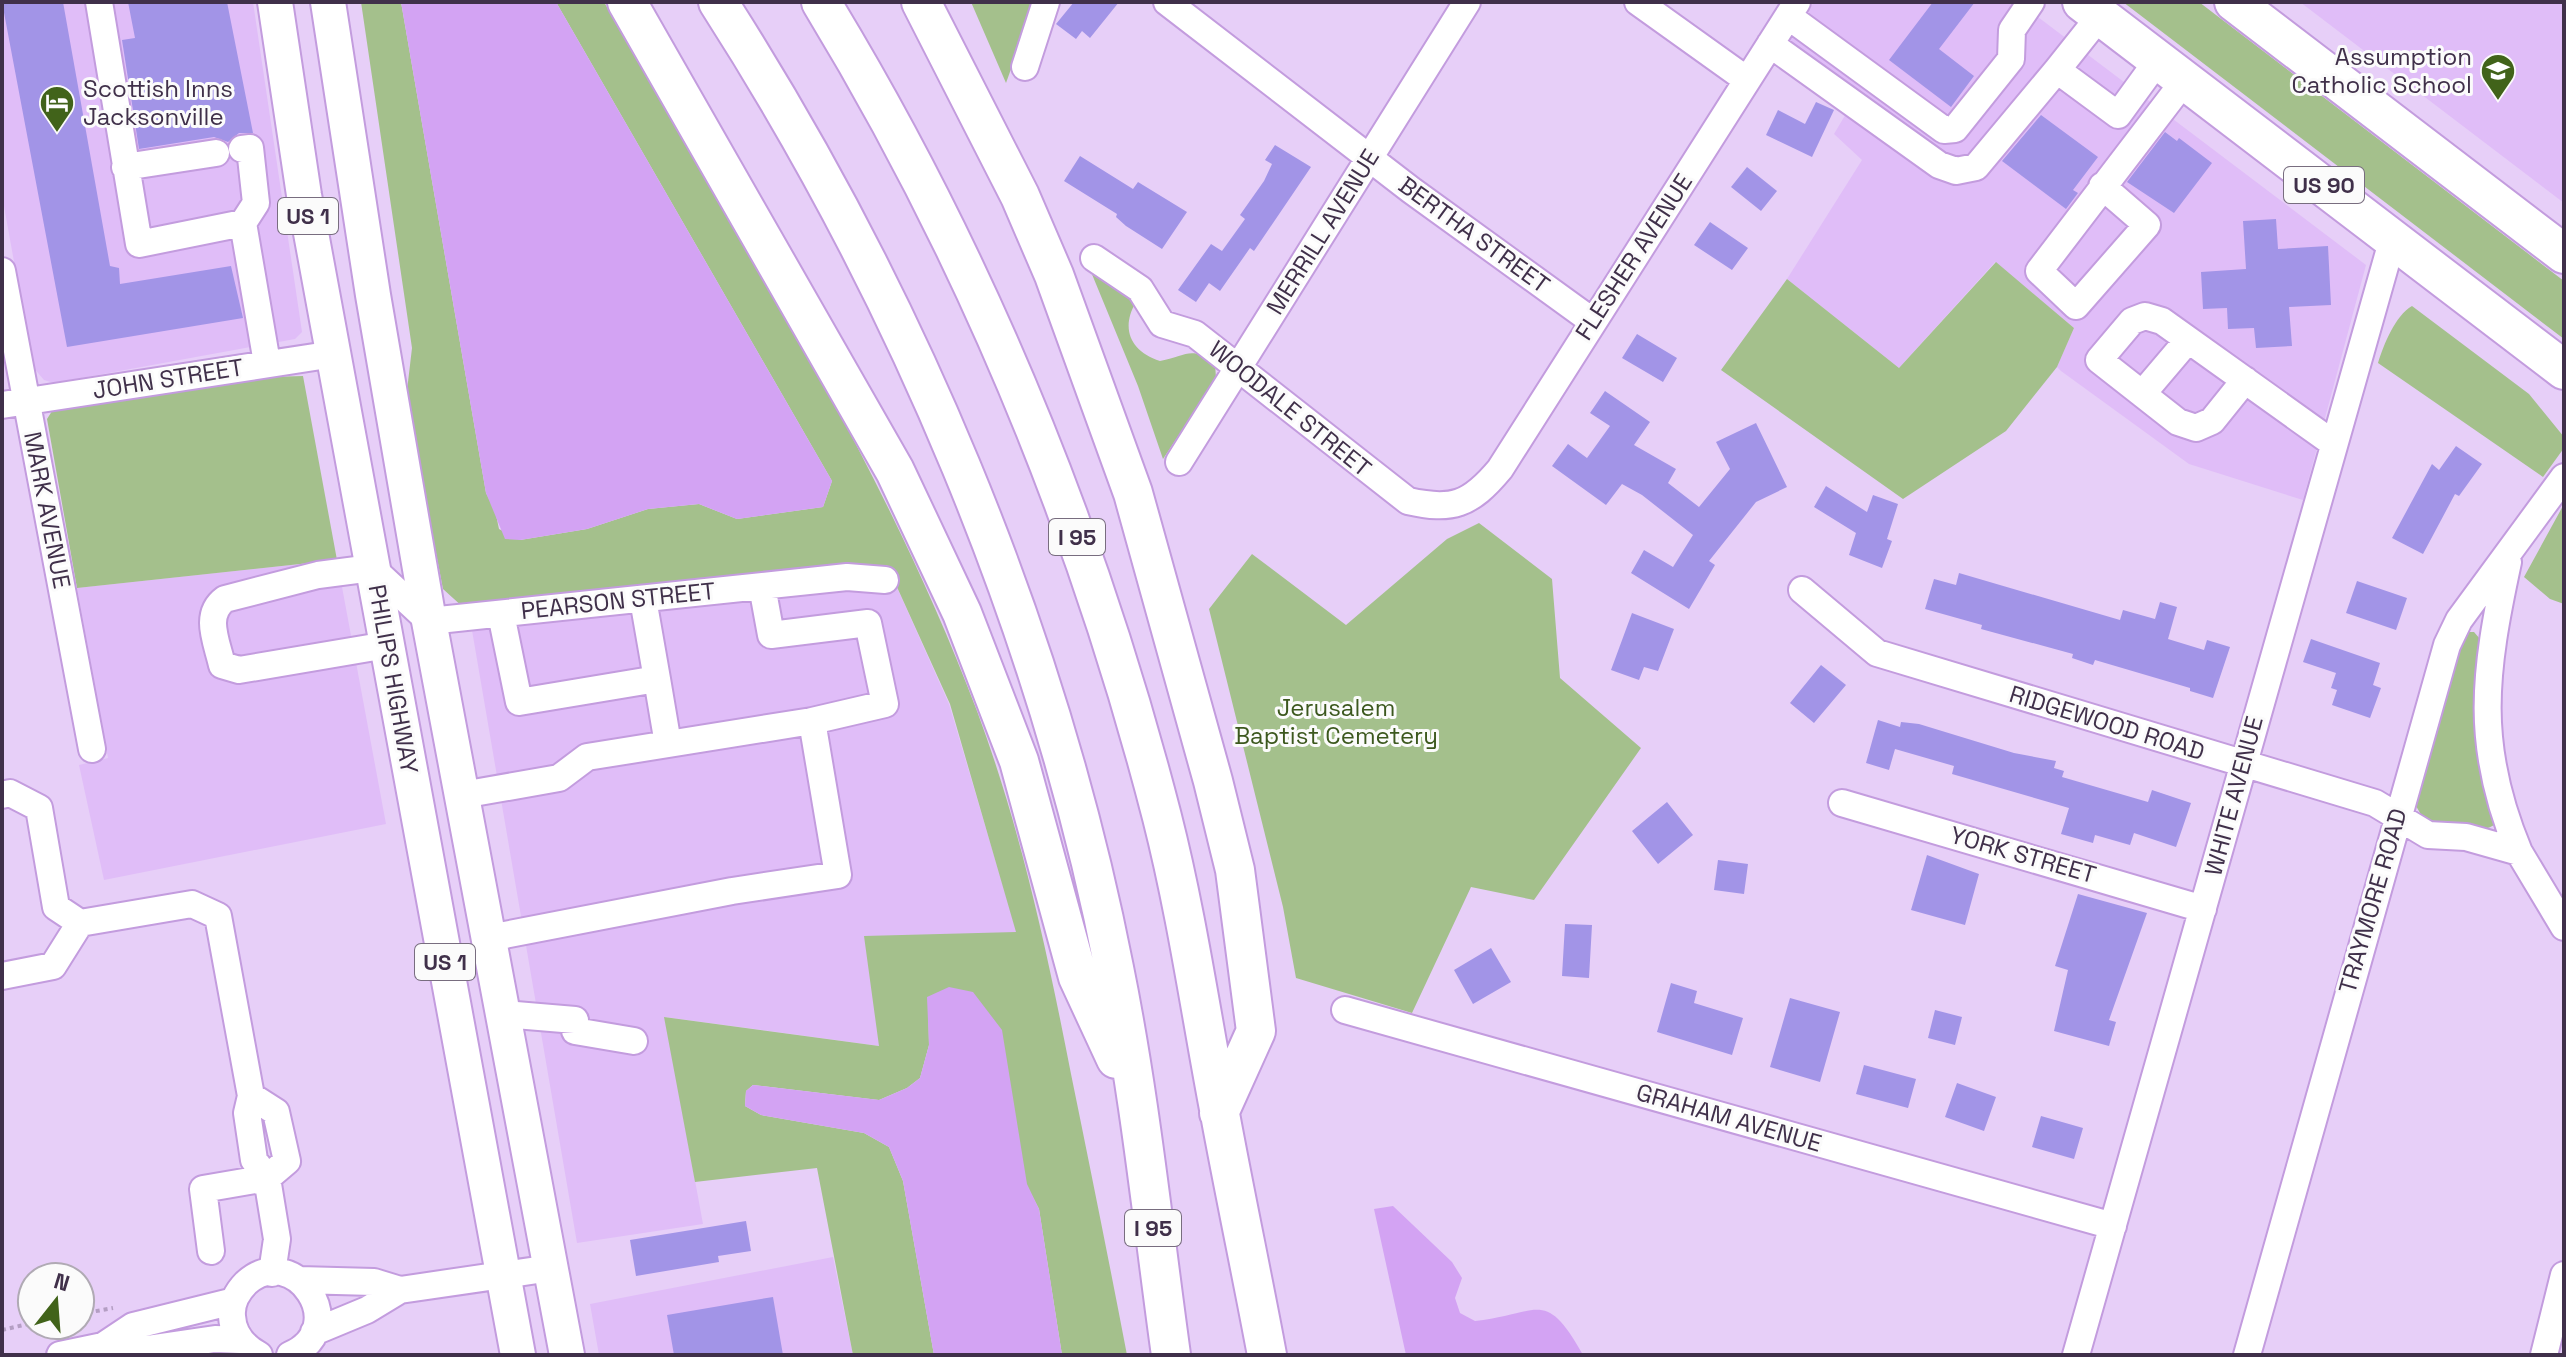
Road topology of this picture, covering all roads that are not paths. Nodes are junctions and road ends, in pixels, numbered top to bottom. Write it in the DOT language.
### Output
graph roads {
  1 [pos="99,2"];
  2 [pos="275,2"];
  3 [pos="328,2"];
  4 [pos="627,2"];
  5 [pos="718,2"];
  6 [pos="821,2"];
  7 [pos="921,2"];
  8 [pos="949,2"];
  9 [pos="1046,2"];
  10 [pos="1167,2"];
  11 [pos="1467,2"];
  12 [pos="1638,2"];
  13 [pos="2031,2"];
  14 [pos="2234,2"];
  15 [pos="1792,9"];
  16 [pos="2091,9"];
  17 [pos="1770,44"];
  18 [pos="1025,67"];
  19 [pos="2057,70"];
  20 [pos="2172,70"];
  21 [pos="1747,80"];
  22 [pos="1370,157"];
  23 [pos="125,167"];
  24 [pos="2102,186"];
  25 [pos="1020,196"];
  26 [pos="243,223"];
  27 [pos="2393,238"];
  28 [pos="2564,254"];
  29 [pos="1094,258"];
  30 [pos="2,271"];
  31 [pos="1592,321"];
  32 [pos="2188,340"];
  33 [pos="334,354"];
  34 [pos="267,363"];
  35 [pos="1239,366"];
  36 [pos="2564,370"];
  37 [pos="2245,380"];
  38 [pos="2143,393"];
  39 [pos="14,403"];
  40 [pos="2334,444"];
  41 [pos="1179,462"];
  42 [pos="2564,477"];
  43 [pos="1462,503"];
  44 [pos="2511,551"];
  45 [pos="372,568"];
  46 [pos="885,580"];
  47 [pos="762,586"];
  48 [pos="1802,590"];
  49 [pos="643,599"];
  50 [pos="501,614"];
  51 [pos="429,621"];
  52 [pos="387,645"];
  53 [pos="657,679"];
  54 [pos="812,721"];
  55 [pos="668,744"];
  56 [pos="92,749"];
  57 [pos="2242,763"];
  58 [pos="2,795"];
  59 [pos="462,795"];
  60 [pos="1842,803"];
  61 [pos="2398,813"];
  62 [pos="2519,852"];
  63 [pos="2203,909"];
  64 [pos="80,923"];
  65 [pos="2564,927"];
  66 [pos="489,938"];
  67 [pos="2,976"];
  68 [pos="1345,1010"];
  69 [pos="504,1014"];
  70 [pos="634,1041"];
  71 [pos="1136,1101"];
  72 [pos="1219,1113"];
  73 [pos="267,1178"];
  74 [pos="2113,1226"];
  75 [pos="211,1251"];
  76 [pos="551,1268"];
  77 [pos="272,1273"];
  78 [pos="2564,1275"];
  79 [pos="503,1276"];
  80 [pos="299,1280"];
  81 [pos="400,1290"];
  82 [pos="234,1301"];
  83 [pos="103,1346"];
  84 [pos="250,1348"];
  85 [pos="302,1348"];
  86 [pos="60,1355"];
  87 [pos="518,1355"];
  88 [pos="567,1355"];
  89 [pos="1171,1355"];
  90 [pos="1267,1355"];
  91 [pos="2076,1355"];
  92 [pos="2247,1355"];
  93 [pos="2544,1355"];
  1 -- 23 [label="street"];
  2 -- 33 [label="main road, PHILIPS HIGHWAY / US 1"];
  3 -- 51 [label="main road, PHILIPS HIGHWAY / US 1"];
  4 -- 71 [label="highway"];
  5 -- 71 [label="highway, I 95"];
  6 -- 72 [label="highway, I 95"];
  7 -- 25 [label="highway"];
  8 -- 25 [label="highway"];
  9 -- 18 [label="street"];
  10 -- 22 [label="street, BERTHA STREET"];
  11 -- 22 [label="street, MERRILL AVENUE"];
  12 -- 21 [label="street"];
  13 -- 15 [label="street"];
  14 -- 28 [label="highway"];
  15 -- 17 [label="street, FLESHER AVENUE"];
  16 -- 19 [label="street"];
  16 -- 20 [label="highway, US 90"];
  17 -- 19 [label="street"];
  17 -- 21 [label="street, FLESHER AVENUE"];
  19 -- 20 [label="street"];
  20 -- 24 [label="street"];
  20 -- 27 [label="highway, US 90"];
  21 -- 31 [label="street, FLESHER AVENUE"];
  22 -- 31 [label="street, BERTHA STREET"];
  22 -- 35 [label="street, MERRILL AVENUE"];
  23 -- 26 [label="street"];
  23 -- 26 [label="street"];
  25 -- 72 [label="highway"];
  26 -- 34 [label="street"];
  27 -- 36 [label="highway, US 90"];
  27 -- 40 [label="street, WHITE AVENUE"];
  29 -- 35 [label="street, WOODALE STREET"];
  30 -- 39 [label="street, MARK AVENUE"];
  31 -- 43 [label="street, FLESHER AVENUE"];
  32 -- 37 [label="street"];
  32 -- 38 [label="street"];
  32 -- 38 [label="street"];
  33 -- 34 [label="street, JOHN STREET"];
  33 -- 45 [label="main road, PHILIPS HIGHWAY / US 1"];
  34 -- 39 [label="street, JOHN STREET"];
  35 -- 41 [label="street, MERRILL AVENUE"];
  35 -- 43 [label="street, WOODALE STREET"];
  37 -- 38 [label="street"];
  37 -- 40 [label="street"];
  39 -- 56 [label="street, MARK AVENUE"];
  40 -- 57 [label="street, WHITE AVENUE"];
  42 -- 44 [label="street, TRAYMORE ROAD"];
  44 -- 61 [label="street, TRAYMORE ROAD"];
  44 -- 62 [label="street"];
  45 -- 51 [label="street"];
  45 -- 52 [label="main road, PHILIPS HIGHWAY / US 1"];
  45 -- 52 [label="street"];
  46 -- 47 [label="street, PEARSON STREET"];
  47 -- 49 [label="street, PEARSON STREET"];
  47 -- 54 [label="street"];
  48 -- 57 [label="street, RIDGEWOOD ROAD"];
  49 -- 50 [label="street, PEARSON STREET"];
  49 -- 53 [label="street"];
  50 -- 51 [label="street, PEARSON STREET"];
  50 -- 53 [label="street"];
  51 -- 59 [label="main road, PHILIPS HIGHWAY / US 1"];
  52 -- 79 [label="main road, PHILIPS HIGHWAY / US 1"];
  53 -- 55 [label="street"];
  54 -- 55 [label="street"];
  54 -- 66 [label="street"];
  55 -- 59 [label="street"];
  57 -- 61 [label="street, RIDGEWOOD ROAD"];
  57 -- 63 [label="street, WHITE AVENUE"];
  58 -- 64 [label="street"];
  59 -- 66 [label="main road, PHILIPS HIGHWAY / US 1"];
  60 -- 63 [label="street, YORK STREET"];
  61 -- 62 [label="street, RIDGEWOOD ROAD"];
  61 -- 92 [label="street, TRAYMORE ROAD"];
  62 -- 65 [label="street"];
  63 -- 74 [label="street, WHITE AVENUE"];
  64 -- 67 [label="street"];
  64 -- 73 [label="street"];
  66 -- 69 [label="main road, PHILIPS HIGHWAY / US 1"];
  68 -- 74 [label="street, GRAHAM AVENUE"];
  69 -- 70 [label="street"];
  69 -- 76 [label="main road, PHILIPS HIGHWAY / US 1"];
  71 -- 89 [label="highway, I 95"];
  72 -- 90 [label="highway, I 95"];
  73 -- 75 [label="street"];
  73 -- 77 [label="street"];
  74 -- 91 [label="street, WHITE AVENUE"];
  76 -- 79 [label="street"];
  76 -- 88 [label="main road, PHILIPS HIGHWAY / US 1"];
  77 -- 80 [label="street"];
  77 -- 82 [label="street"];
  78 -- 93 [label="street"];
  79 -- 81 [label="street"];
  79 -- 87 [label="main road, PHILIPS HIGHWAY / US 1"];
  80 -- 81 [label="street"];
  80 -- 85 [label="street"];
  81 -- 85 [label="street"];
  82 -- 83 [label="street"];
  82 -- 84 [label="street"];
  83 -- 84 [label="street"];
  83 -- 86 [label="street"];
}
